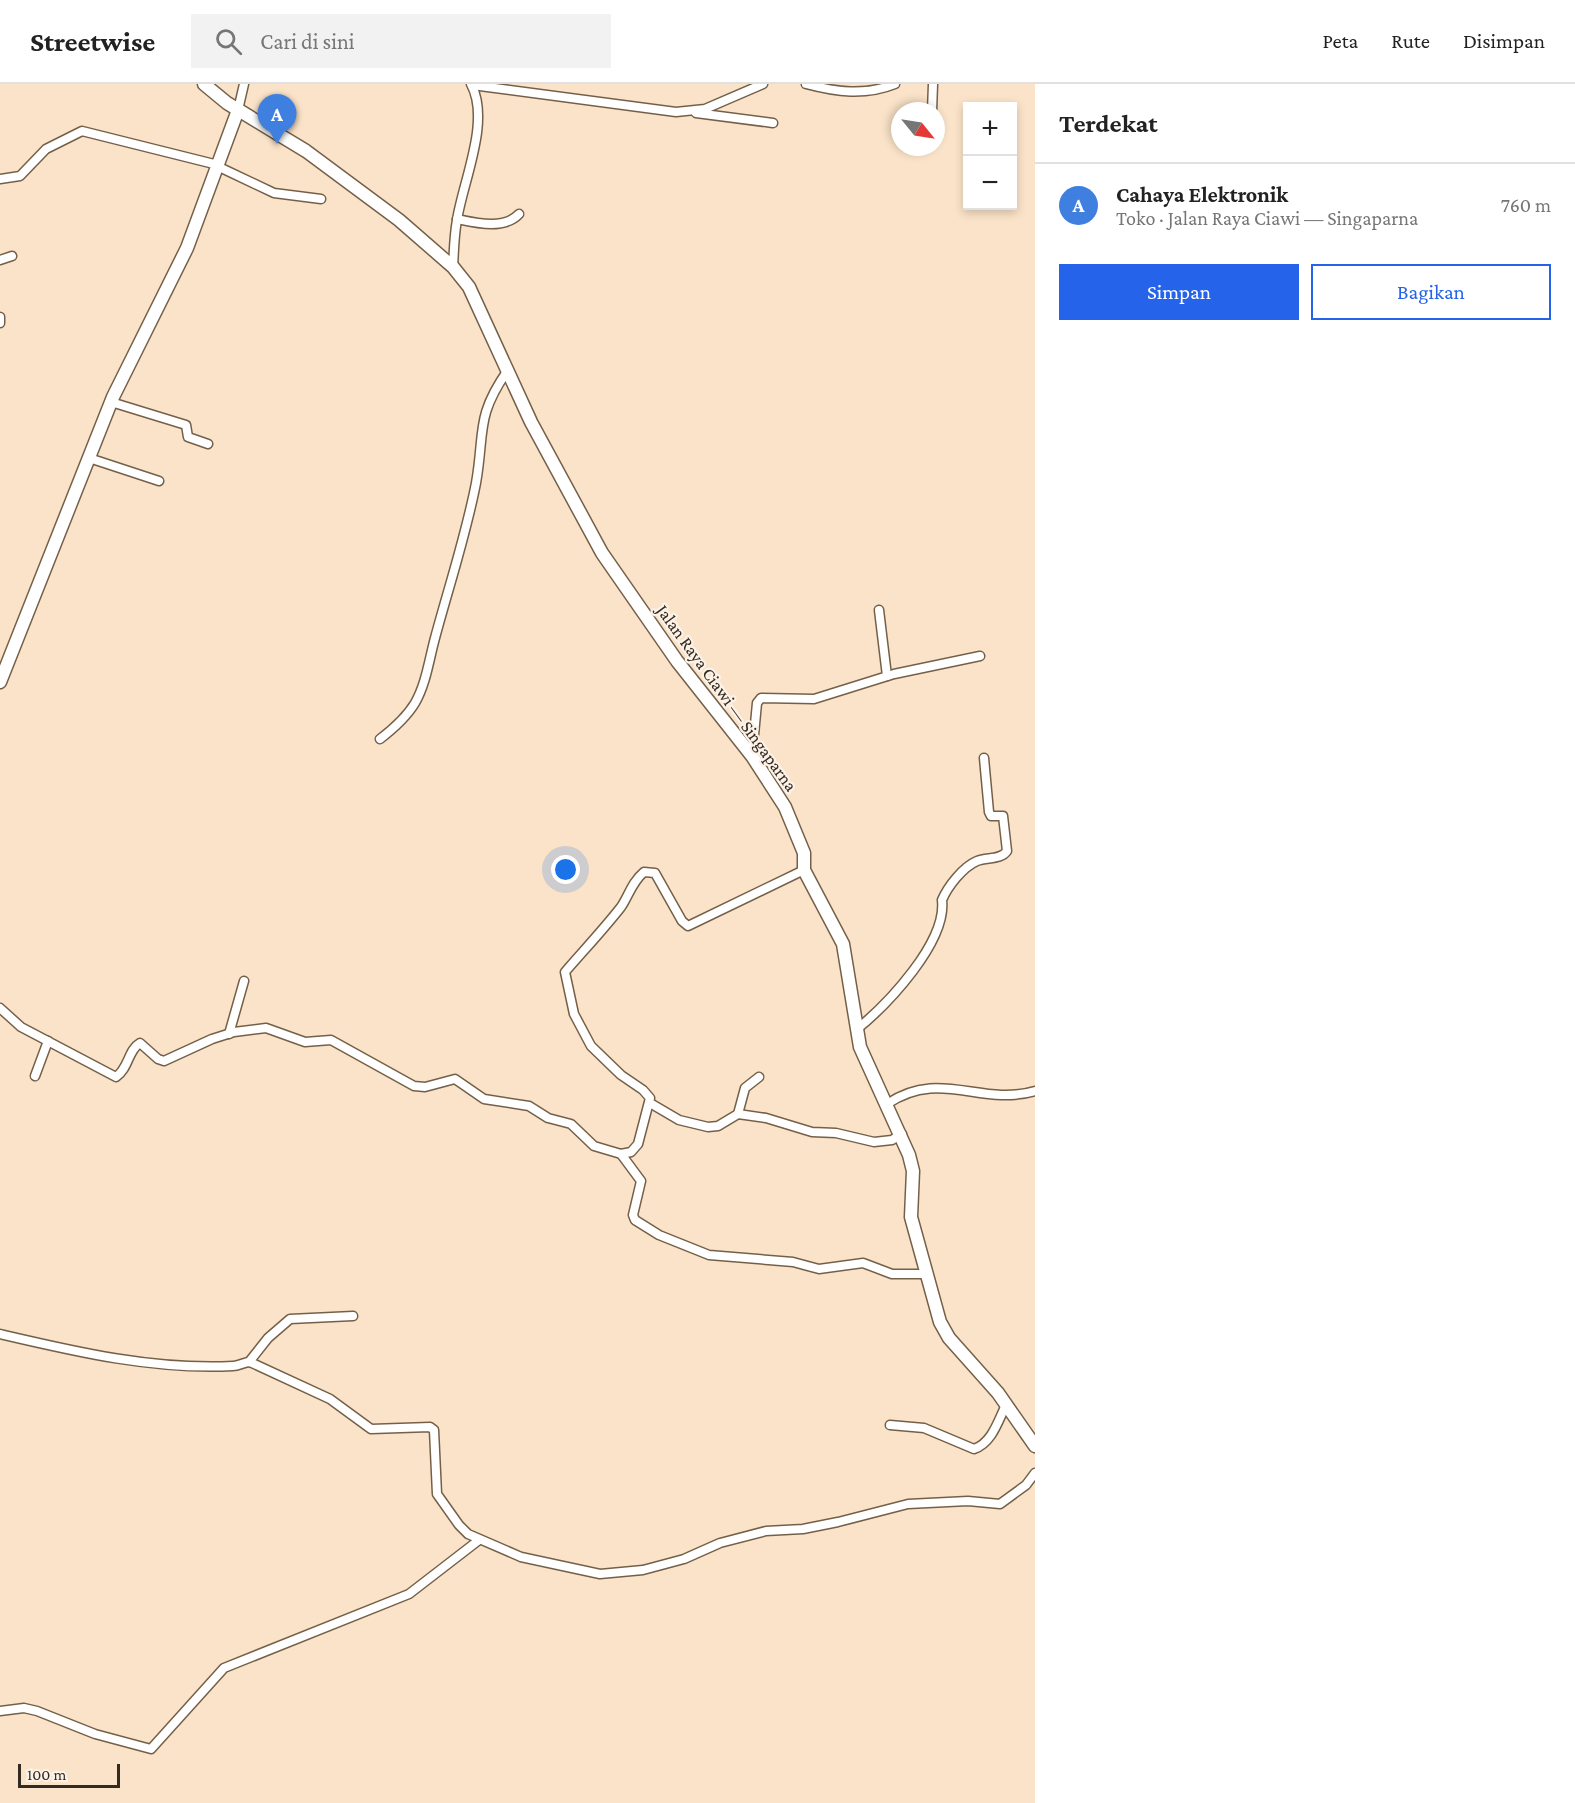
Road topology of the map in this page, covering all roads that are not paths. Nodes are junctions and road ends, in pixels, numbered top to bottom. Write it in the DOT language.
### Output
graph roads {
  1 [pos="204,84"];
  2 [pos="244,84"];
  3 [pos="763,84"];
  4 [pos="806,84"];
  5 [pos="895,84"];
  6 [pos="933,84"];
  7 [pos="471,85"];
  8 [pos="932,102"];
  9 [pos="238,110"];
  10 [pos="691,111"];
  11 [pos="773,123"];
  12 [pos="217,166"];
  13 [pos="0,179"];
  14 [pos="321,199"];
  15 [pos="519,214"];
  16 [pos="457,219"];
  17 [pos="12,256"];
  18 [pos="0,260"];
  19 [pos="453,267"];
  20 [pos="0,317"];
  21 [pos="0,323"];
  22 [pos="508,370"];
  23 [pos="111,402"];
  24 [pos="208,444"];
  25 [pos="89,458"];
  26 [pos="159,482"];
  27 [pos="879,610"];
  28 [pos="980,656"];
  29 [pos="887,676"];
  30 [pos="0,682"];
  31 [pos="380,739"];
  32 [pos="752,756"];
  33 [pos="984,758"];
  34 [pos="804,870"];
  35 [pos="244,981"];
  36 [pos="0,1008"];
  37 [pos="856,1030"];
  38 [pos="229,1034"];
  39 [pos="48,1041"];
  40 [pos="35,1076"];
  41 [pos="759,1077"];
  42 [pos="1035,1091"];
  43 [pos="650,1103"];
  44 [pos="887,1104"];
  45 [pos="738,1114"];
  46 [pos="902,1134"];
  47 [pos="621,1154"];
  48 [pos="924,1274"];
  49 [pos="354,1316"];
  50 [pos="0,1334"];
  51 [pos="249,1362"];
  52 [pos="1006,1404"];
  53 [pos="890,1425"];
  54 [pos="1035,1446"];
  55 [pos="1035,1473"];
  56 [pos="479,1540"];
  57 [pos="0,1711"];
  1 -- 9 [label="main road, Jalan Raya Ciawi — Singaparna"];
  2 -- 9 [label="street"];
  3 -- 10 [label="street"];
  4 -- 5 [label="street"];
  6 -- 8 [label="street"];
  7 -- 10 [label="street"];
  7 -- 16 [label="street"];
  9 -- 12 [label="main road"];
  9 -- 19 [label="main road, Jalan Raya Ciawi — Singaparna"];
  10 -- 11 [label="street"];
  12 -- 13 [label="street"];
  12 -- 14 [label="street"];
  12 -- 23 [label="main road"];
  15 -- 16 [label="street"];
  16 -- 19 [label="street"];
  17 -- 18 [label="street"];
  19 -- 22 [label="main road, Jalan Raya Ciawi — Singaparna"];
  20 -- 21 [label="street"];
  22 -- 31 [label="street"];
  22 -- 32 [label="main road, Jalan Raya Ciawi — Singaparna"];
  23 -- 24 [label="street"];
  23 -- 25 [label="main road"];
  25 -- 26 [label="street"];
  25 -- 30 [label="main road"];
  27 -- 29 [label="street"];
  28 -- 29 [label="street"];
  29 -- 32 [label="street"];
  32 -- 34 [label="main road, Jalan Raya Ciawi — Singaparna"];
  33 -- 37 [label="street"];
  34 -- 37 [label="main road, Jalan Raya Ciawi — Singaparna"];
  34 -- 43 [label="street"];
  35 -- 38 [label="street"];
  36 -- 39 [label="street"];
  37 -- 44 [label="main road, Jalan Raya Ciawi — Singaparna"];
  38 -- 39 [label="street"];
  38 -- 47 [label="street"];
  39 -- 40 [label="street"];
  41 -- 45 [label="street"];
  42 -- 44 [label="street"];
  43 -- 45 [label="street"];
  43 -- 47 [label="street"];
  44 -- 46 [label="main road, Jalan Raya Ciawi — Singaparna"];
  45 -- 46 [label="street"];
  46 -- 48 [label="main road, Jalan Raya Ciawi — Singaparna"];
  47 -- 48 [label="street"];
  48 -- 52 [label="main road, Jalan Raya Ciawi — Singaparna"];
  49 -- 51 [label="street"];
  50 -- 51 [label="street"];
  51 -- 56 [label="street"];
  52 -- 53 [label="street"];
  52 -- 54 [label="main road, Jalan Raya Ciawi — Singaparna"];
  55 -- 56 [label="street"];
  56 -- 57 [label="street"];
}
